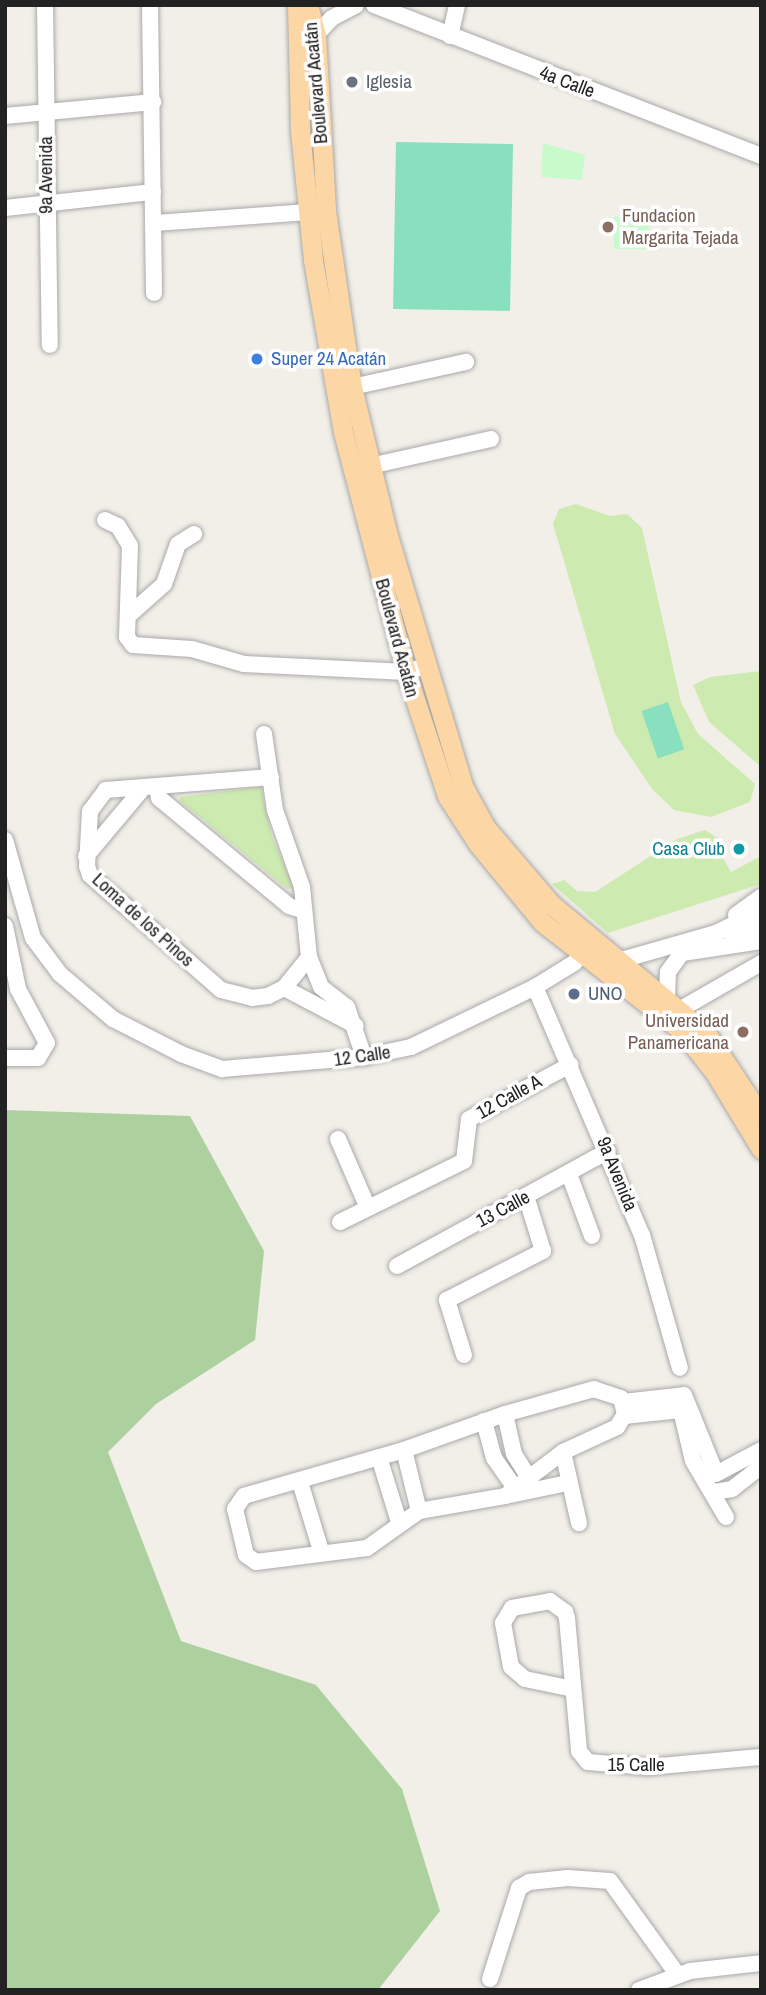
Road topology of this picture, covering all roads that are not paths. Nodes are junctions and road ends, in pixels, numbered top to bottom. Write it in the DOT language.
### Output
graph roads {
  1 [pos="45,5"];
  2 [pos="150,5"];
  3 [pos="297,5"];
  4 [pos="308,5"];
  5 [pos="356,5"];
  6 [pos="374,5"];
  7 [pos="457,5"];
  8 [pos="316,35"];
  9 [pos="450,36"];
  10 [pos="153,102"];
  11 [pos="46,112"];
  12 [pos="5,116"];
  13 [pos="761,156"];
  14 [pos="153,192"];
  15 [pos="46,204"];
  16 [pos="5,208"];
  17 [pos="308,212"];
  18 [pos="156,223"];
  19 [pos="154,293"];
  20 [pos="50,345"];
  21 [pos="466,362"];
  22 [pos="352,387"];
  23 [pos="491,439"];
  24 [pos="370,466"];
  25 [pos="105,520"];
  26 [pos="194,534"];
  27 [pos="128,616"];
  28 [pos="426,666"];
  29 [pos="406,672"];
  30 [pos="264,734"];
  31 [pos="271,777"];
  32 [pos="150,789"];
  33 [pos="6,850"];
  34 [pos="86,856"];
  35 [pos="761,897"];
  36 [pos="304,911"];
  37 [pos="761,911"];
  38 [pos="5,926"];
  39 [pos="761,928"];
  40 [pos="716,939"];
  41 [pos="761,941"];
  42 [pos="587,948"];
  43 [pos="309,957"];
  44 [pos="618,961"];
  45 [pos="761,963"];
  46 [pos="535,987"];
  47 [pos="284,988"];
  48 [pos="317,993"];
  49 [pos="674,1004"];
  50 [pos="5,1058"];
  51 [pos="364,1058"];
  52 [pos="570,1065"];
  53 [pos="761,1116"];
  54 [pos="338,1139"];
  55 [pos="761,1149"];
  56 [pos="608,1151"];
  57 [pos="569,1174"];
  58 [pos="526,1196"];
  59 [pos="368,1208"];
  60 [pos="340,1222"];
  61 [pos="592,1236"];
  62 [pos="397,1266"];
  63 [pos="464,1355"];
  64 [pos="680,1368"];
  65 [pos="624,1409"];
  66 [pos="505,1414"];
  67 [pos="484,1421"];
  68 [pos="404,1450"];
  69 [pos="761,1450"];
  70 [pos="563,1452"];
  71 [pos="379,1457"];
  72 [pos="761,1466"];
  73 [pos="705,1467"];
  74 [pos="528,1476"];
  75 [pos="300,1482"];
  76 [pos="568,1483"];
  77 [pos="510,1492"];
  78 [pos="715,1492"];
  79 [pos="419,1511"];
  80 [pos="726,1517"];
  81 [pos="399,1522"];
  82 [pos="579,1523"];
  83 [pos="322,1554"];
  84 [pos="573,1689"];
  85 [pos="761,1757"];
  86 [pos="761,1964"];
  87 [pos="677,1974"];
  88 [pos="490,1979"];
  89 [pos="639,1990"];
  1 -- 11 [label="street, 9a Avenida"];
  2 -- 10 [label="street"];
  3 -- 17 [label="main road, Boulevard Acatán"];
  4 -- 8 [label="main road, Boulevard Acatán"];
  5 -- 8 [label="street"];
  6 -- 9 [label="street, 4a Calle"];
  7 -- 9 [label="street"];
  8 -- 22 [label="main road, Boulevard Acatán"];
  9 -- 13 [label="street, 4a Calle"];
  10 -- 11 [label="street"];
  10 -- 14 [label="street"];
  11 -- 12 [label="street"];
  11 -- 15 [label="street, 9a Avenida"];
  14 -- 15 [label="street"];
  14 -- 18 [label="street"];
  15 -- 16 [label="street"];
  15 -- 20 [label="street, 9a Avenida"];
  17 -- 18 [label="street"];
  17 -- 29 [label="main road, Boulevard Acatán"];
  18 -- 19 [label="street"];
  21 -- 22 [label="street"];
  22 -- 24 [label="main road, Boulevard Acatán"];
  23 -- 24 [label="street"];
  24 -- 28 [label="main road, Boulevard Acatán"];
  25 -- 27 [label="street"];
  26 -- 27 [label="street"];
  27 -- 29 [label="street"];
  28 -- 29 [label="street"];
  28 -- 42 [label="main road, Boulevard Acatán"];
  29 -- 42 [label="main road, Boulevard Acatán"];
  30 -- 31 [label="street"];
  31 -- 32 [label="street, Loma de los Pinos"];
  31 -- 36 [label="street"];
  32 -- 34 [label="street"];
  32 -- 34 [label="street, Loma de los Pinos"];
  32 -- 36 [label="street"];
  33 -- 51 [label="street, 12 Calle"];
  34 -- 47 [label="street, Loma de los Pinos"];
  35 -- 40 [label="street"];
  36 -- 43 [label="street"];
  37 -- 40 [label="street"];
  38 -- 50 [label="street"];
  39 -- 40 [label="street"];
  40 -- 41 [label="street"];
  40 -- 44 [label="street"];
  40 -- 49 [label="street"];
  42 -- 44 [label="main road, Boulevard Acatán"];
  42 -- 46 [label="street, 12 Calle"];
  42 -- 55 [label="main road, Boulevard Acatán"];
  43 -- 47 [label="street"];
  43 -- 48 [label="street"];
  44 -- 49 [label="main road, Boulevard Acatán"];
  45 -- 49 [label="street"];
  46 -- 51 [label="street, 12 Calle"];
  46 -- 52 [label="street, 9a Avenida"];
  47 -- 48 [label="street"];
  48 -- 51 [label="street"];
  49 -- 53 [label="main road, Boulevard Acatán"];
  52 -- 56 [label="street, 9a Avenida"];
  52 -- 59 [label="street, 12 Calle A"];
  54 -- 59 [label="street"];
  56 -- 57 [label="street, 13 Calle"];
  56 -- 64 [label="street, 9a Avenida"];
  57 -- 58 [label="street, 13 Calle"];
  57 -- 61 [label="street"];
  58 -- 62 [label="street, 13 Calle"];
  58 -- 63 [label="street"];
  59 -- 60 [label="street, 12 Calle A"];
  65 -- 66 [label="street"];
  65 -- 70 [label="street"];
  65 -- 73 [label="street"];
  66 -- 67 [label="street"];
  66 -- 74 [label="street"];
  67 -- 68 [label="street"];
  67 -- 77 [label="street"];
  68 -- 71 [label="street"];
  68 -- 79 [label="street"];
  69 -- 73 [label="street"];
  70 -- 74 [label="street"];
  70 -- 76 [label="street"];
  71 -- 75 [label="street"];
  71 -- 81 [label="street"];
  72 -- 78 [label="street"];
  73 -- 78 [label="street"];
  74 -- 77 [label="street"];
  75 -- 83 [label="street"];
  75 -- 83 [label="street"];
  76 -- 77 [label="street"];
  76 -- 82 [label="street"];
  77 -- 79 [label="street"];
  78 -- 80 [label="street"];
  79 -- 81 [label="street"];
  81 -- 83 [label="street"];
  84 -- 84 [label="street, 15 Calle"];
  84 -- 85 [label="street, 15 Calle"];
  86 -- 87 [label="street"];
  87 -- 88 [label="street"];
  87 -- 89 [label="street"];
}
